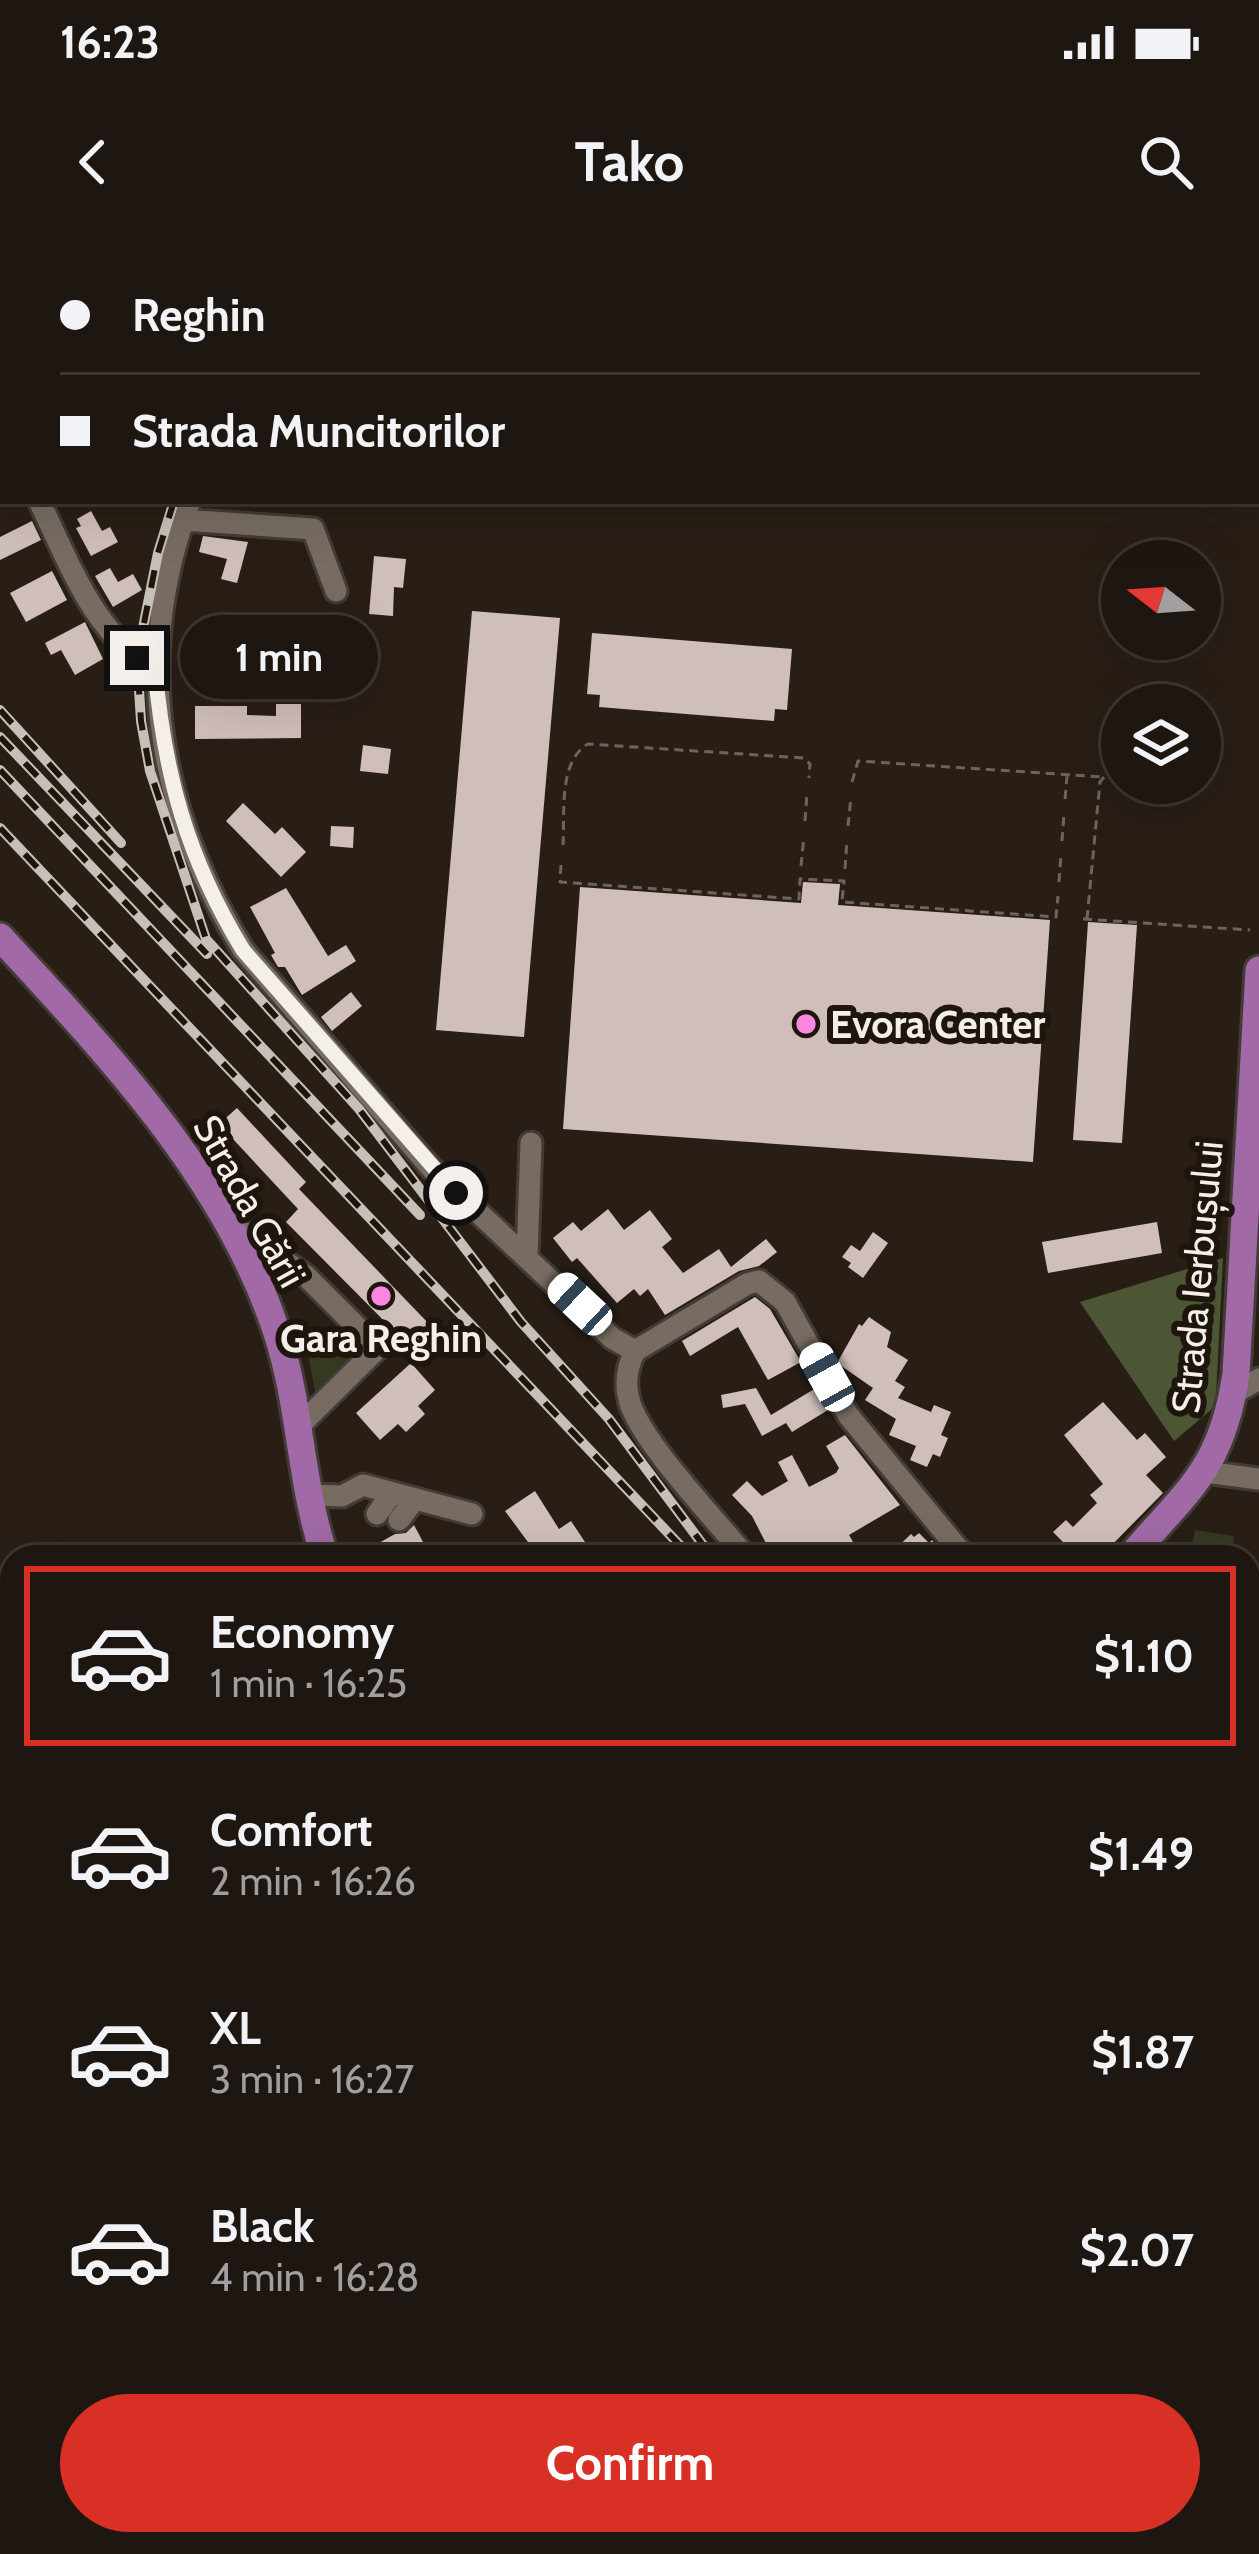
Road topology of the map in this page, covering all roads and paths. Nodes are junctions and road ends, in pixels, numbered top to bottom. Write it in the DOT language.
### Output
graph roads {
  1 [pos="41,504"];
  2 [pos="187,510"];
  3 [pos="336,591"];
  4 [pos="155,668"];
  5 [pos="1067,775"];
  6 [pos="1101,777"];
  7 [pos="809,778"];
  8 [pos="1101,781"];
  9 [pos="852,782"];
  10 [pos="808,793"];
  11 [pos="851,797"];
  12 [pos="1065,799"];
  13 [pos="1064,813"];
  14 [pos="805,821"];
  15 [pos="848,826"];
  16 [pos="804,836"];
  17 [pos="847,840"];
  18 [pos="1062,841"];
  19 [pos="563,844"];
  20 [pos="1061,854"];
  21 [pos="562,865"];
  22 [pos="801,866"];
  23 [pos="844,868"];
  24 [pos="1059,882"];
  25 [pos="1058,896"];
  26 [pos="1250,930"];
  27 [pos="0,937"];
  28 [pos="1259,970"];
  29 [pos="1255,1088"];
  30 [pos="531,1143"];
  31 [pos="224,1218"];
  32 [pos="527,1256"];
  33 [pos="635,1351"];
  34 [pos="1259,1379"];
  35 [pos="1233,1394"];
  36 [pos="297,1428"];
  37 [pos="1205,1472"];
  38 [pos="1259,1479"];
  39 [pos="392,1493"];
  40 [pos="307,1495"];
  41 [pos="472,1514"];
  42 [pos="322,1545"];
  43 [pos="736,1545"];
  44 [pos="955,1545"];
  45 [pos="1141,1545"];
  1 -- 4 [label="street"];
  2 -- 3 [label="street"];
  2 -- 4 [label="street"];
  4 -- 32 [label="street"];
  5 -- 6 [label="path"];
  5 -- 9 [label="path"];
  5 -- 12 [label="path"];
  7 -- 19 [label="path"];
  8 -- 26 [label="path"];
  10 -- 14 [label="path"];
  11 -- 15 [label="path"];
  13 -- 18 [label="path"];
  16 -- 22 [label="path"];
  17 -- 23 [label="path"];
  20 -- 24 [label="path"];
  21 -- 25 [label="path"];
  27 -- 31 [label="main road, Strada Gării"];
  28 -- 29 [label="main road, Strada Ierbușului"];
  29 -- 35 [label="main road, Strada Ierbușului"];
  30 -- 32 [label="street"];
  31 -- 36 [label="main road, Strada Gării"];
  31 -- 36 [label="street"];
  32 -- 33 [label="street"];
  33 -- 43 [label="street"];
  33 -- 44 [label="street"];
  34 -- 35 [label="street"];
  35 -- 37 [label="main road, Strada Ierbușului"];
  36 -- 40 [label="main road, Strada Gării"];
  37 -- 38 [label="street"];
  37 -- 45 [label="main road, Strada Ierbușului"];
  39 -- 39 [label="street"];
  39 -- 40 [label="street"];
  39 -- 41 [label="street"];
  40 -- 42 [label="main road, Strada Gării"];
}
